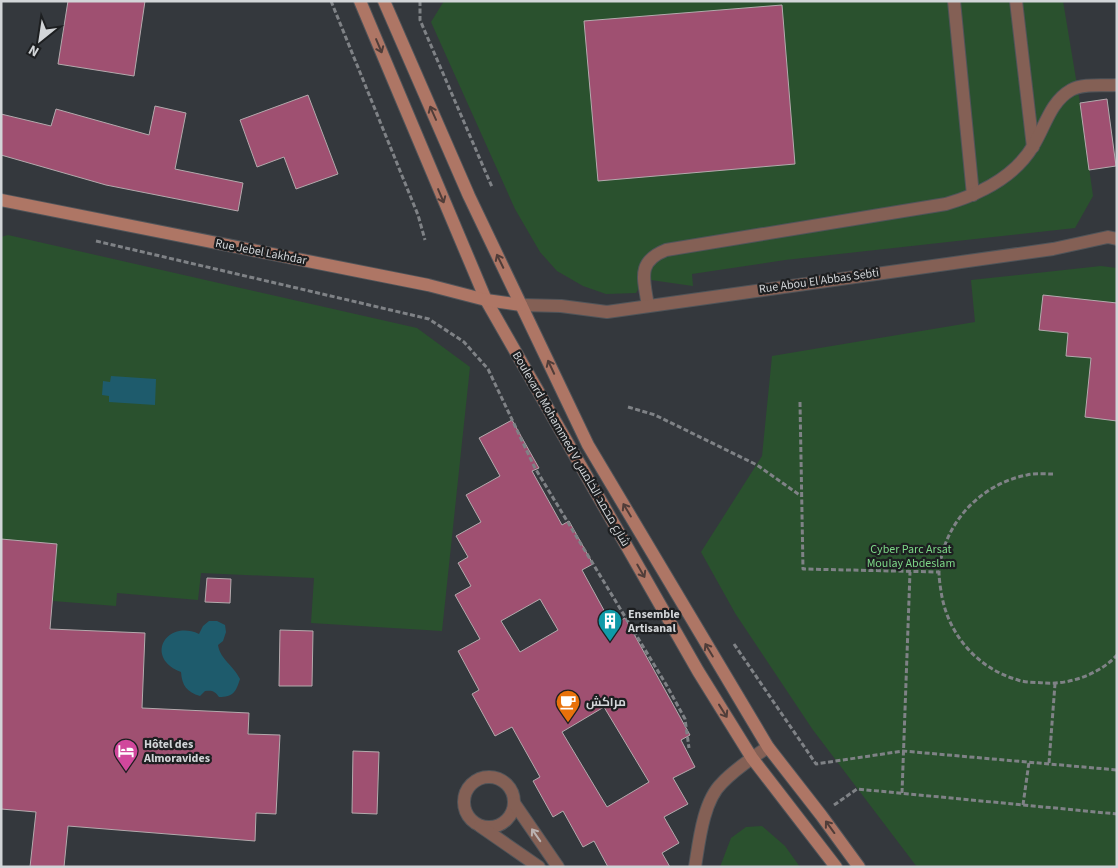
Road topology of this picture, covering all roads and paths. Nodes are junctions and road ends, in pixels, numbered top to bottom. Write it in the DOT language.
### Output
graph roads {
  1 [pos="331,1"];
  2 [pos="360,1"];
  3 [pos="384,1"];
  4 [pos="420,1"];
  5 [pos="954,1"];
  6 [pos="1016,1"];
  7 [pos="1117,85"];
  8 [pos="1033,147"];
  9 [pos="492,187"];
  10 [pos="973,195"];
  11 [pos="1,200"];
  12 [pos="1117,239"];
  13 [pos="424,240"];
  14 [pos="96,241"];
  15 [pos="486,300"];
  16 [pos="521,305"];
  17 [pos="648,306"];
  18 [pos="800,402"];
  19 [pos="628,407"];
  20 [pos="1053,474"];
  21 [pos="801,496"];
  22 [pos="910,572"];
  23 [pos="939,572"];
  24 [pos="734,644"];
  25 [pos="1117,655"];
  26 [pos="1055,684"];
  27 [pos="768,747"];
  28 [pos="689,748"];
  29 [pos="903,751"];
  30 [pos="752,758"];
  31 [pos="1029,762"];
  32 [pos="1049,763"];
  33 [pos="1117,770"];
  34 [pos="902,793"];
  35 [pos="514,803"];
  36 [pos="1023,805"];
  37 [pos="821,814"];
  38 [pos="1117,814"];
  39 [pos="478,824"];
  40 [pos="539,867"];
  41 [pos="558,867"];
  42 [pos="695,867"];
  43 [pos="836,867"];
  44 [pos="859,867"];
  1 -- 13 [label="path"];
  2 -- 15 [label="main road, Boulevard Mohammed V شارع محمد الخامس, one-way"];
  16 -- 3 [label="main road, Boulevard Mohammed V شارع محمد الخامس, one-way"];
  4 -- 9 [label="path"];
  5 -- 10 [label="street"];
  6 -- 8 [label="street"];
  7 -- 8 [label="street"];
  8 -- 10 [label="street"];
  10 -- 17 [label="street"];
  11 -- 15 [label="main road, Rue Jebel Lakhdar"];
  12 -- 17 [label="street, Rue Abou El Abbas Sebti"];
  14 -- 28 [label="path"];
  15 -- 16 [label="main road, Rue Jebel Lakhdar"];
  15 -- 30 [label="main road, Boulevard Mohammed V شارع محمد الخامس, one-way"];
  16 -- 17 [label="street, Rue Abou El Abbas Sebti"];
  27 -- 16 [label="main road, Boulevard Mohammed V شارع محمد الخامس, one-way"];
  18 -- 21 [label="path"];
  19 -- 21 [label="path"];
  20 -- 23 [label="path"];
  21 -- 22 [label="path"];
  22 -- 23 [label="path"];
  22 -- 29 [label="path"];
  23 -- 26 [label="path"];
  24 -- 29 [label="path"];
  25 -- 26 [label="path"];
  26 -- 32 [label="path"];
  27 -- 30 [label="street"];
  27 -- 37 [label="main road, Boulevard Mohammed V شارع محمد الخامس"];
  29 -- 31 [label="path"];
  29 -- 34 [label="path"];
  30 -- 42 [label="street"];
  30 -- 43 [label="main road, Boulevard Mohammed V شارع محمد الخامس"];
  31 -- 32 [label="path"];
  31 -- 36 [label="path"];
  32 -- 33 [label="path"];
  34 -- 36 [label="path"];
  34 -- 37 [label="path"];
  35 -- 39 [label="street"];
  35 -- 39 [label="street"];
  41 -- 35 [label="street, one-way"];
  36 -- 38 [label="path"];
  44 -- 37 [label="main road, Boulevard Mohammed V شارع محمد الخامس, one-way"];
  39 -- 40 [label="street"];
}
